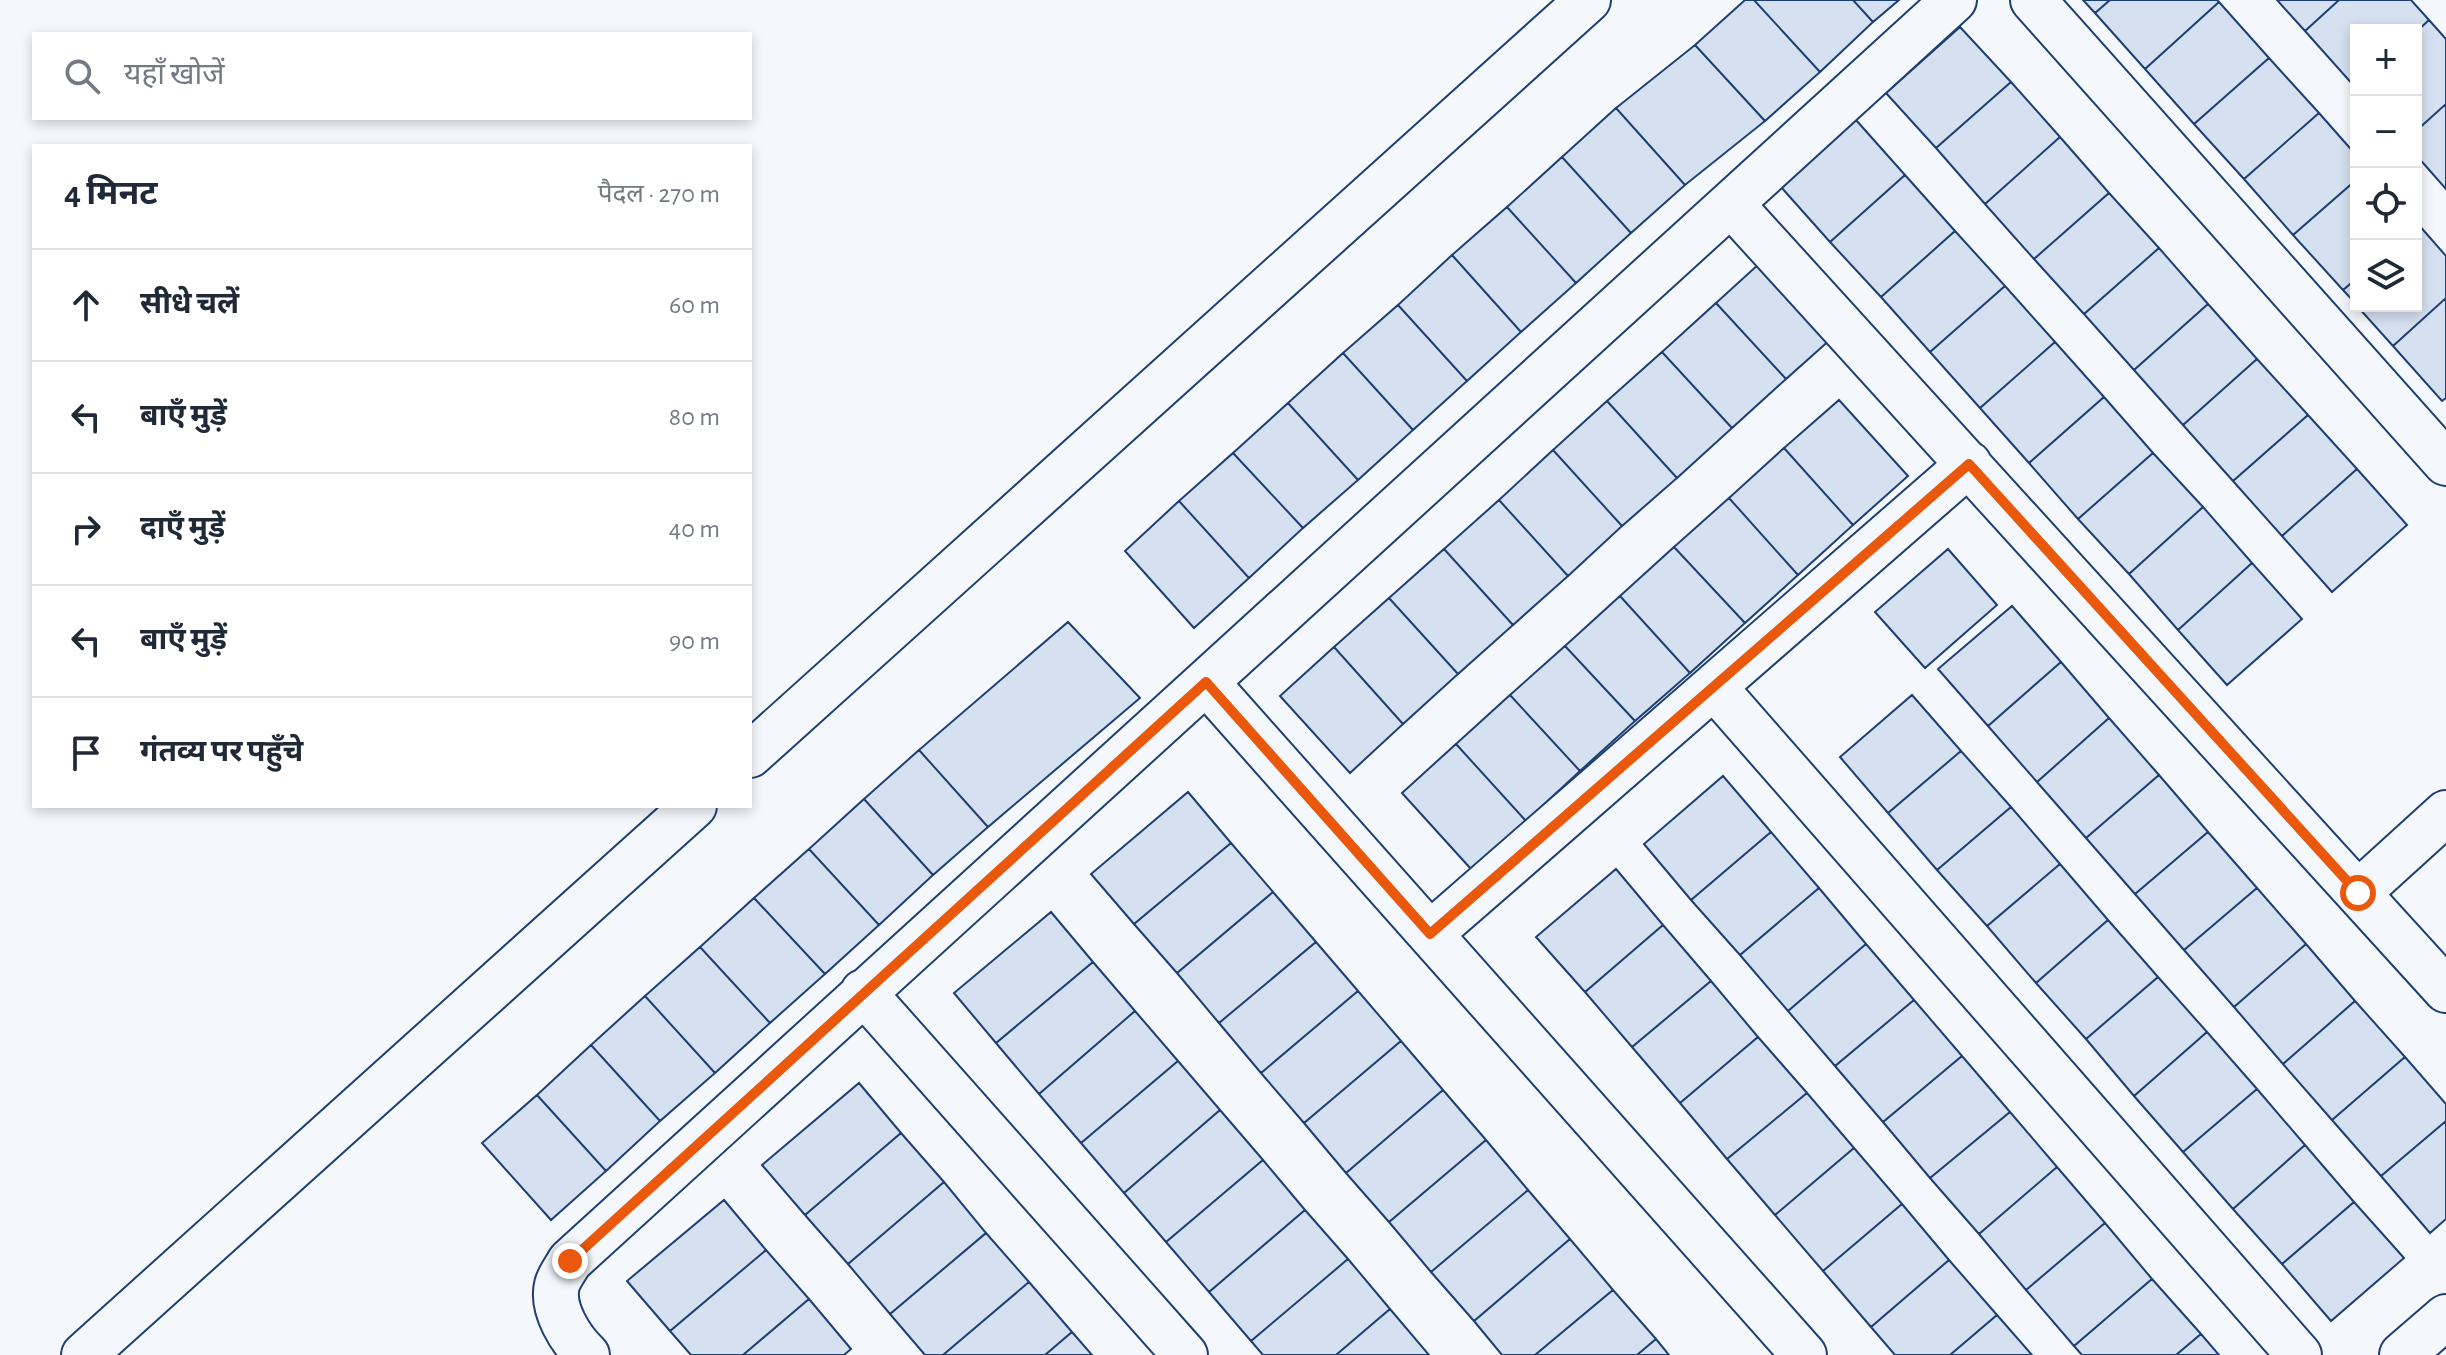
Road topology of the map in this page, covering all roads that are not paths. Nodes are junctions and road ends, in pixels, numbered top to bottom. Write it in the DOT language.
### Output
graph roads {
  1 [pos="1588,0"];
  2 [pos="1954,0"];
  3 [pos="2033,0"];
  4 [pos="1731,204"];
  5 [pos="2446,463"];
  6 [pos="1969,464"];
  7 [pos="1206,682"];
  8 [pos="1714,687"];
  9 [pos="752,753"];
  10 [pos="692,808"];
  11 [pos="2446,813"];
  12 [pos="2358,893"];
  13 [pos="1430,934"];
  14 [pos="2446,990"];
  15 [pos="863,992"];
  16 [pos="2446,1317"];
  17 [pos="84,1355"];
  18 [pos="587,1355"];
  19 [pos="1185,1355"];
  20 [pos="1803,1355"];
  21 [pos="2299,1355"];
  22 [pos="2402,1355"];
  1 -- 9 [label="street"];
  2 -- 4 [label="street"];
  3 -- 5 [label="street"];
  4 -- 6 [label="street"];
  4 -- 7 [label="street"];
  6 -- 8 [label="street"];
  6 -- 12 [label="street"];
  7 -- 13 [label="street"];
  7 -- 15 [label="street"];
  8 -- 13 [label="street"];
  8 -- 21 [label="street"];
  10 -- 17 [label="street"];
  11 -- 12 [label="street"];
  12 -- 14 [label="street"];
  13 -- 20 [label="street"];
  15 -- 18 [label="street"];
  15 -- 19 [label="street"];
  16 -- 22 [label="street"];
}
